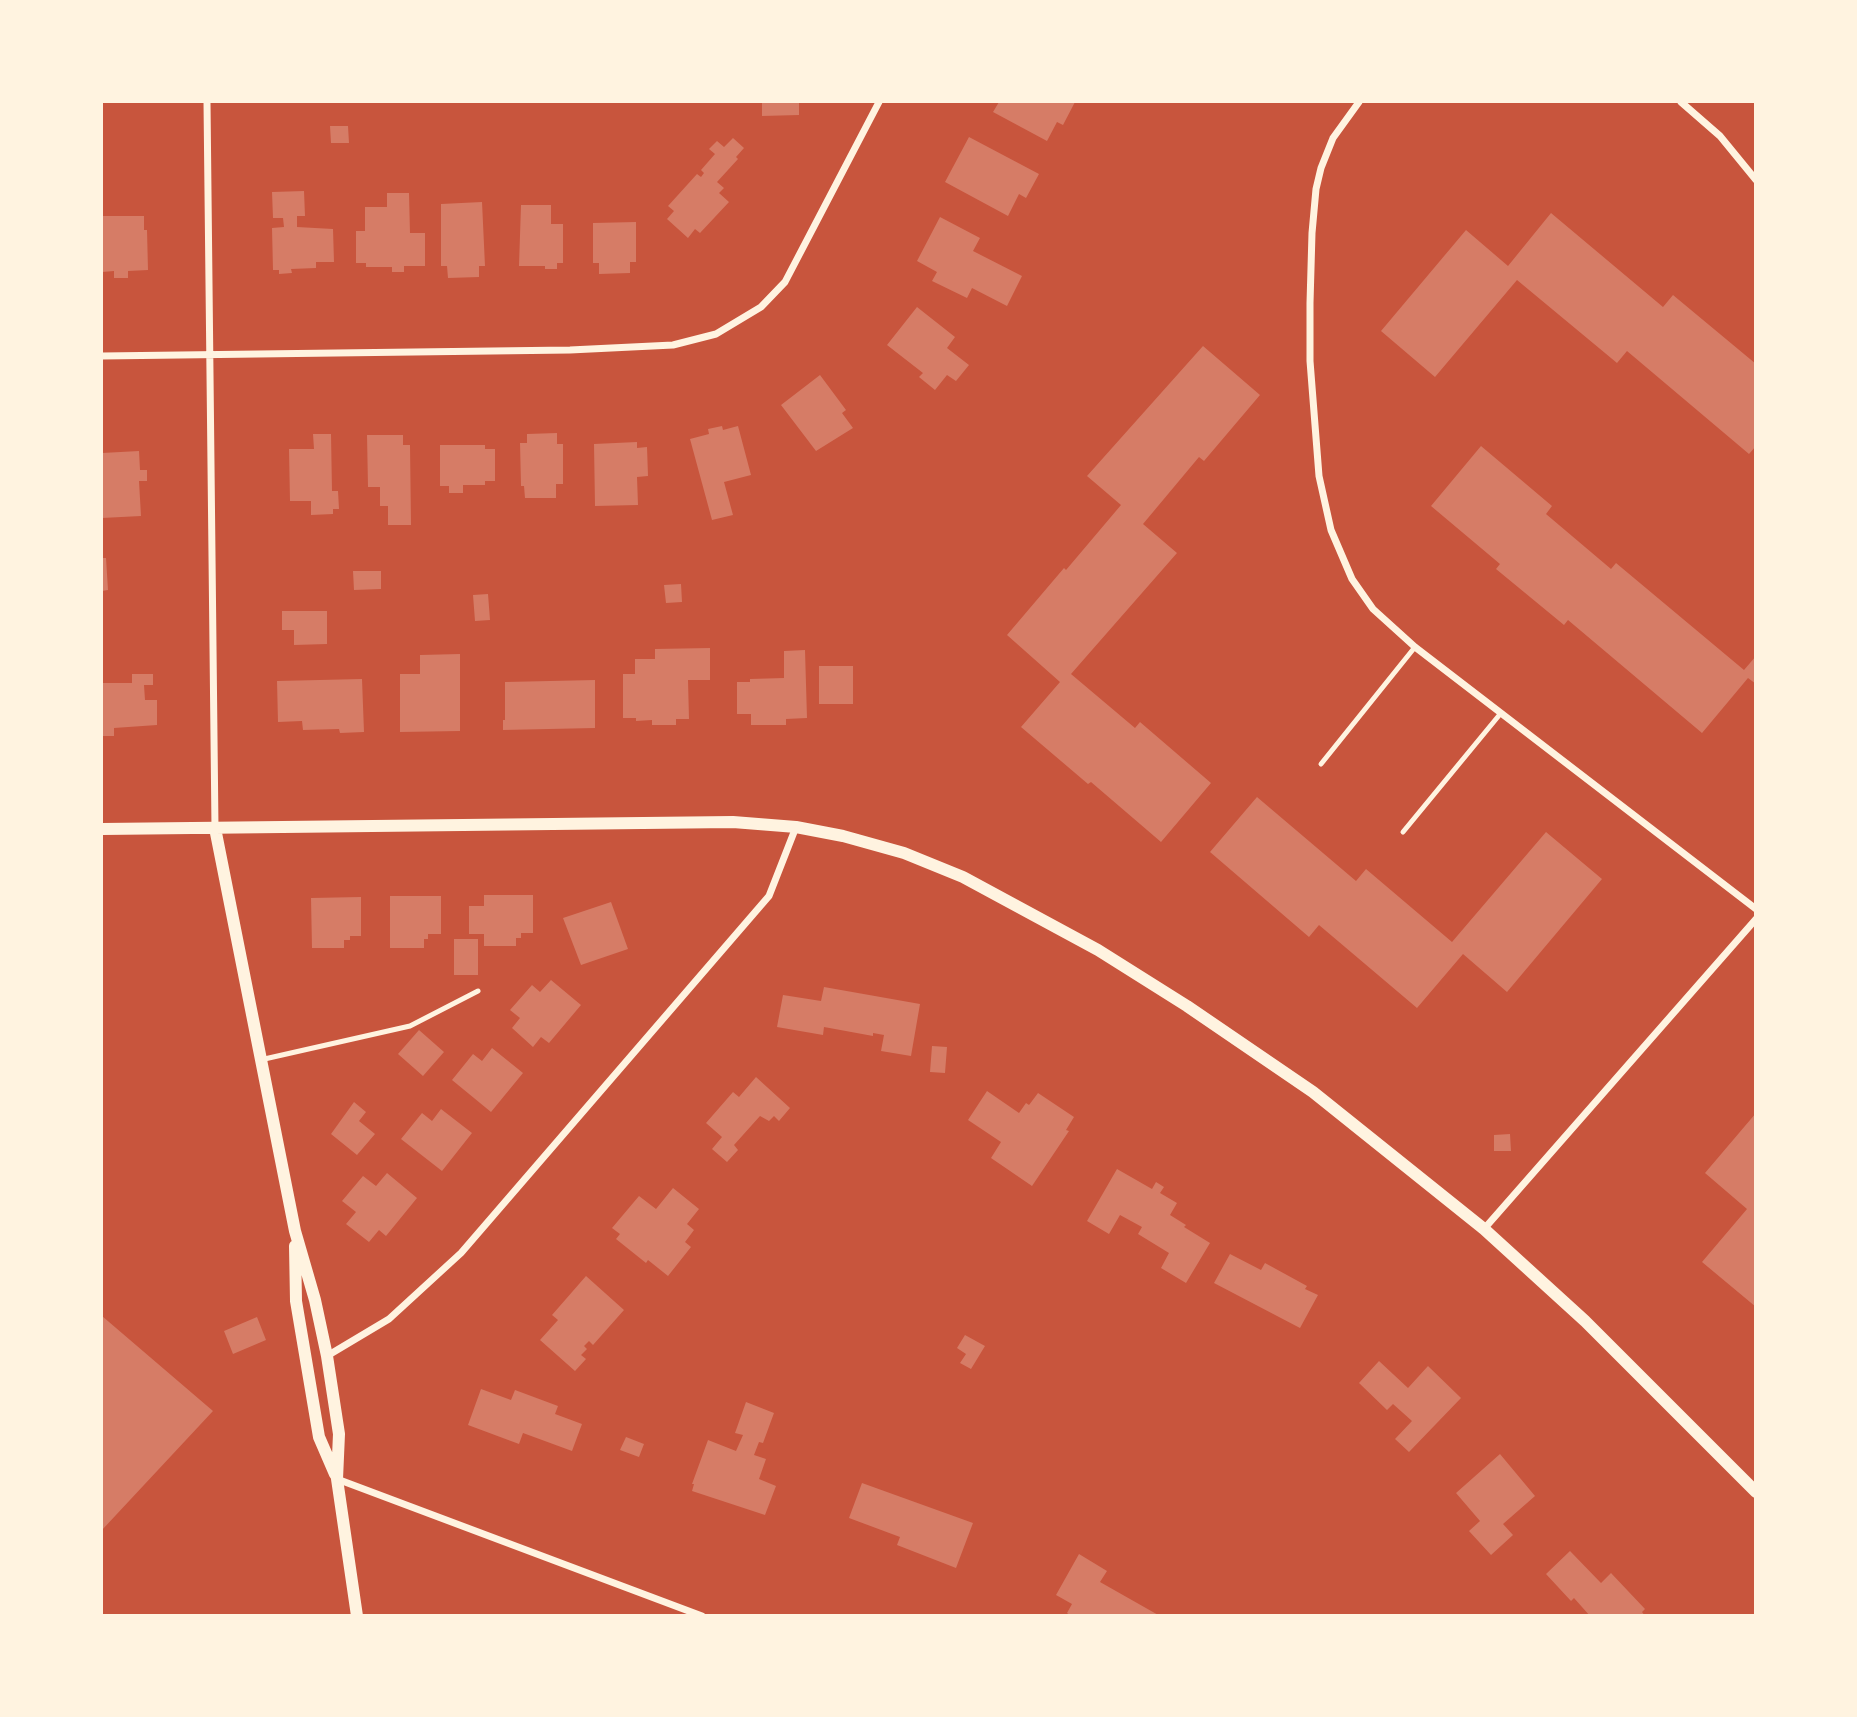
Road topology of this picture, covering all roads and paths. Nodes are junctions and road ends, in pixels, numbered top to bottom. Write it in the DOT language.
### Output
graph roads {
  1 [pos="207,102"];
  2 [pos="879,102"];
  3 [pos="1359,102"];
  4 [pos="1681,102"];
  5 [pos="1755,180"];
  6 [pos="209,355"];
  7 [pos="102,356"];
  8 [pos="1415,647"];
  9 [pos="1501,713"];
  10 [pos="1321,764"];
  11 [pos="796,827"];
  12 [pos="215,828"];
  13 [pos="102,830"];
  14 [pos="1403,832"];
  15 [pos="1755,909"];
  16 [pos="1755,919"];
  17 [pos="478,991"];
  18 [pos="260,1060"];
  19 [pos="1484,1229"];
  20 [pos="295,1231"];
  21 [pos="327,1356"];
  22 [pos="337,1479"];
  23 [pos="1755,1492"];
  24 [pos="357,1615"];
  25 [pos="702,1615"];
  1 -- 6 [label="street"];
  2 -- 6 [label="street"];
  3 -- 8 [label="street"];
  4 -- 5 [label="street"];
  6 -- 7 [label="street"];
  6 -- 12 [label="street"];
  8 -- 9 [label="street"];
  8 -- 10 [label="lane"];
  9 -- 14 [label="lane"];
  9 -- 15 [label="street"];
  11 -- 12 [label="street"];
  11 -- 19 [label="street"];
  11 -- 21 [label="street"];
  12 -- 13 [label="street"];
  12 -- 18 [label="street"];
  16 -- 19 [label="street"];
  17 -- 18 [label="lane"];
  18 -- 20 [label="street"];
  19 -- 23 [label="street"];
  20 -- 21 [label="street"];
  20 -- 22 [label="street"];
  21 -- 22 [label="street"];
  22 -- 24 [label="street"];
  22 -- 25 [label="street"];
}
